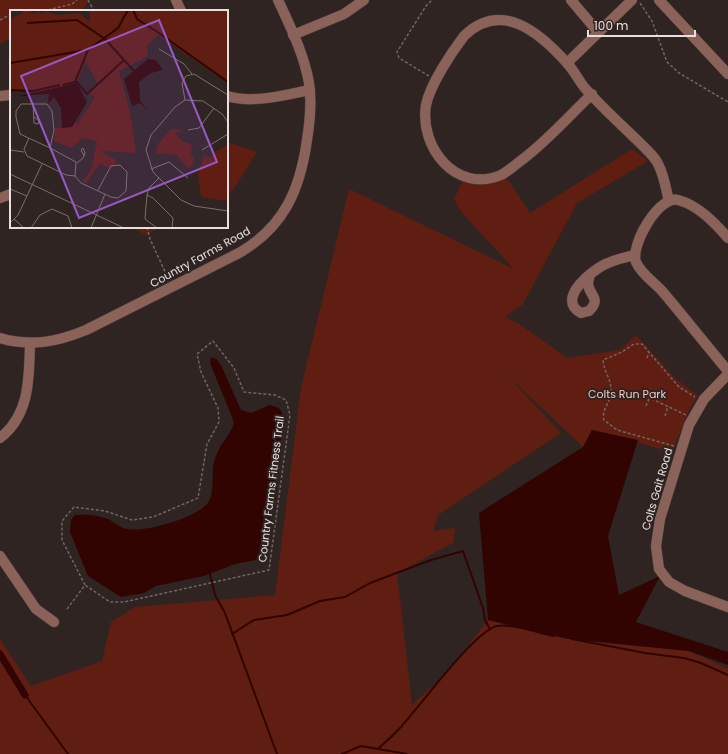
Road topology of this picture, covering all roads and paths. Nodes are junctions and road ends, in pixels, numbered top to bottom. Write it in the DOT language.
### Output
graph roads {
  1 [pos="77,0"];
  2 [pos="88,0"];
  3 [pos="176,0"];
  4 [pos="278,0"];
  5 [pos="364,0"];
  6 [pos="432,0"];
  7 [pos="571,0"];
  8 [pos="632,0"];
  9 [pos="637,0"];
  10 [pos="659,0"];
  11 [pos="51,10"];
  12 [pos="93,10"];
  13 [pos="181,10"];
  14 [pos="10,15"];
  15 [pos="0,20"];
  16 [pos="598,32"];
  17 [pos="293,34"];
  18 [pos="567,63"];
  19 [pos="728,74"];
  20 [pos="435,81"];
  21 [pos="310,90"];
  22 [pos="592,94"];
  23 [pos="10,95"];
  24 [pos="0,96"];
  25 [pos="228,96"];
  26 [pos="728,102"];
  27 [pos="10,194"];
  28 [pos="0,198"];
  29 [pos="669,201"];
  30 [pos="147,228"];
  31 [pos="728,238"];
  32 [pos="635,255"];
  33 [pos="590,274"];
  34 [pos="169,280"];
  35 [pos="0,338"];
  36 [pos="30,343"];
  37 [pos="649,352"];
  38 [pos="647,358"];
  39 [pos="728,371"];
  40 [pos="728,374"];
  41 [pos="702,402"];
  42 [pos="646,406"];
  43 [pos="668,406"];
  44 [pos="665,416"];
  45 [pos="692,418"];
  46 [pos="0,438"];
  47 [pos="681,448"];
  48 [pos="0,556"];
  49 [pos="85,585"];
  50 [pos="728,606"];
  51 [pos="67,609"];
  52 [pos="54,622"];
  1 -- 11 [label="path"];
  2 -- 12 [label="path"];
  3 -- 13 [label="street"];
  4 -- 17 [label="street, Country Farms Road"];
  5 -- 17 [label="street"];
  6 -- 20 [label="path"];
  7 -- 16 [label="street"];
  8 -- 16 [label="street"];
  9 -- 26 [label="path"];
  10 -- 19 [label="street"];
  14 -- 15 [label="path"];
  16 -- 18 [label="street"];
  17 -- 21 [label="street, Country Farms Road"];
  18 -- 20 [label="street"];
  18 -- 22 [label="street"];
  20 -- 22 [label="street"];
  21 -- 25 [label="street"];
  21 -- 36 [label="street, Country Farms Road"];
  22 -- 29 [label="street"];
  23 -- 24 [label="street"];
  27 -- 28 [label="street"];
  29 -- 31 [label="street"];
  29 -- 32 [label="street"];
  30 -- 34 [label="path"];
  32 -- 33 [label="street"];
  32 -- 39 [label="street"];
  35 -- 36 [label="street, Country Farms Road"];
  36 -- 46 [label="street"];
  37 -- 38 [label="path"];
  37 -- 41 [label="path"];
  37 -- 47 [label="path"];
  40 -- 41 [label="street, Colts Gait Road"];
  41 -- 45 [label="street, Colts Gait Road"];
  42 -- 43 [label="path"];
  43 -- 44 [label="path"];
  43 -- 45 [label="path"];
  45 -- 47 [label="street, Colts Gait Road"];
  47 -- 50 [label="street, Colts Gait Road"];
  48 -- 52 [label="street"];
  49 -- 49 [label="path, Country Farms Fitness Trail"];
  49 -- 51 [label="path"];
}
